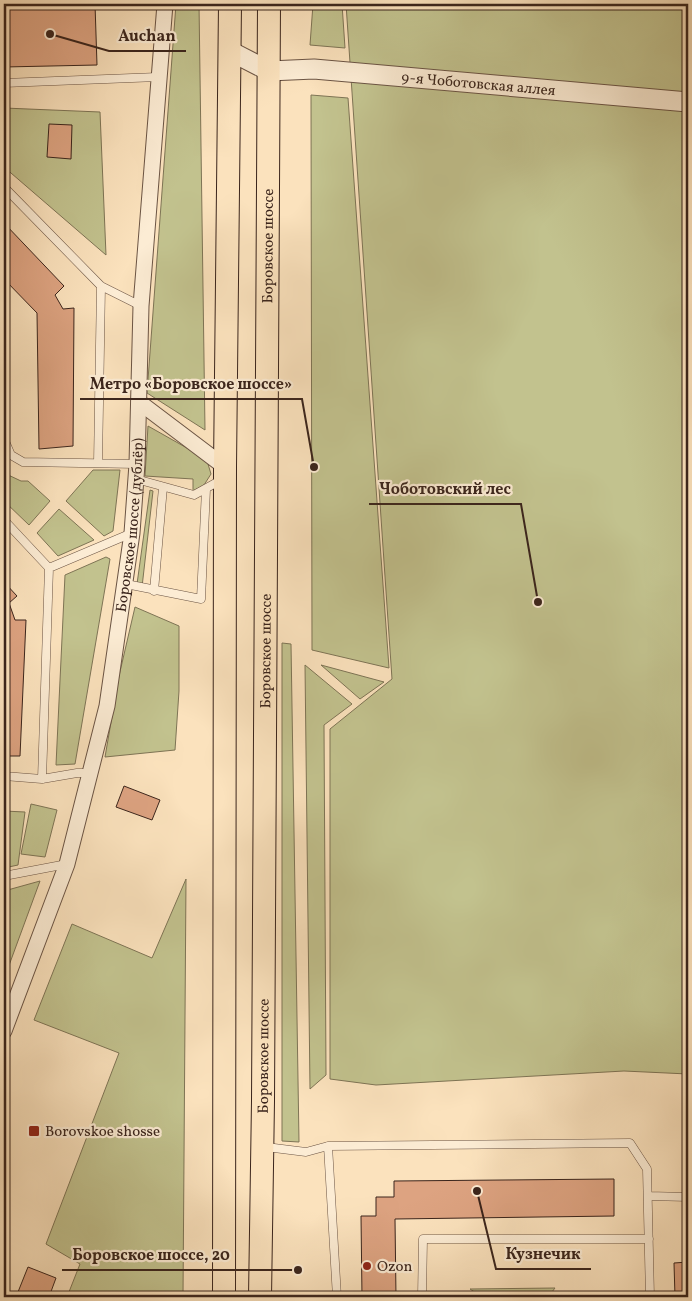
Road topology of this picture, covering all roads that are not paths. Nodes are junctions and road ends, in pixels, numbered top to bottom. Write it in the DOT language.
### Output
graph roads {
  1 [pos="165,4"];
  2 [pos="230,4"];
  3 [pos="268,4"];
  4 [pos="230,51"];
  5 [pos="269,71"];
  6 [pos="158,77"];
  7 [pos="4,83"];
  8 [pos="688,102"];
  9 [pos="4,187"];
  10 [pos="102,286"];
  11 [pos="141,306"];
  12 [pos="139,402"];
  13 [pos="4,439"];
  14 [pos="98,463"];
  15 [pos="137,471"];
  16 [pos="225,472"];
  17 [pos="163,488"];
  18 [pos="206,489"];
  19 [pos="4,520"];
  20 [pos="132,533"];
  21 [pos="50,568"];
  22 [pos="126,584"];
  23 [pos="154,591"];
  24 [pos="91,773"];
  25 [pos="4,776"];
  26 [pos="42,779"];
  27 [pos="67,864"];
  28 [pos="4,876"];
  29 [pos="4,1031"];
  30 [pos="328,1146"];
  31 [pos="261,1147"];
  32 [pos="648,1196"];
  33 [pos="688,1196"];
  34 [pos="649,1239"];
  35 [pos="224,1297"];
  36 [pos="260,1297"];
  37 [pos="337,1297"];
  38 [pos="422,1297"];
  39 [pos="650,1297"];
  1 -- 6 [label="street, Боровское шоссе (дублёр)"];
  2 -- 4 [label="main road"];
  3 -- 5 [label="main road, Боровское шоссе"];
  4 -- 5 [label="street"];
  4 -- 16 [label="main road"];
  5 -- 8 [label="street, 9-я Чоботовская аллея"];
  5 -- 31 [label="main road, Боровское шоссе"];
  6 -- 7 [label="lane"];
  6 -- 11 [label="street, Боровское шоссе (дублёр)"];
  9 -- 10 [label="lane"];
  10 -- 11 [label="lane"];
  10 -- 14 [label="lane"];
  11 -- 12 [label="street, Боровское шоссе (дублёр)"];
  12 -- 15 [label="street, Боровское шоссе (дублёр)"];
  12 -- 16 [label="street"];
  13 -- 14 [label="lane"];
  14 -- 15 [label="lane"];
  15 -- 17 [label="lane"];
  15 -- 20 [label="street, Боровское шоссе (дублёр)"];
  16 -- 18 [label="lane"];
  16 -- 35 [label="main road"];
  17 -- 18 [label="lane"];
  17 -- 23 [label="lane"];
  18 -- 23 [label="lane"];
  19 -- 21 [label="lane"];
  20 -- 21 [label="lane"];
  20 -- 22 [label="street, Боровское шоссе (дублёр)"];
  21 -- 26 [label="lane"];
  22 -- 23 [label="lane"];
  22 -- 24 [label="street, Боровское шоссе (дублёр)"];
  24 -- 26 [label="lane"];
  24 -- 27 [label="street, Боровское шоссе (дублёр)"];
  25 -- 26 [label="lane"];
  27 -- 28 [label="lane"];
  27 -- 29 [label="street, Боровское шоссе (дублёр)"];
  30 -- 31 [label="lane"];
  30 -- 32 [label="lane"];
  30 -- 37 [label="lane"];
  31 -- 36 [label="main road, Боровское шоссе"];
  32 -- 33 [label="lane"];
  32 -- 34 [label="lane"];
  34 -- 38 [label="lane"];
  34 -- 39 [label="lane"];
}
